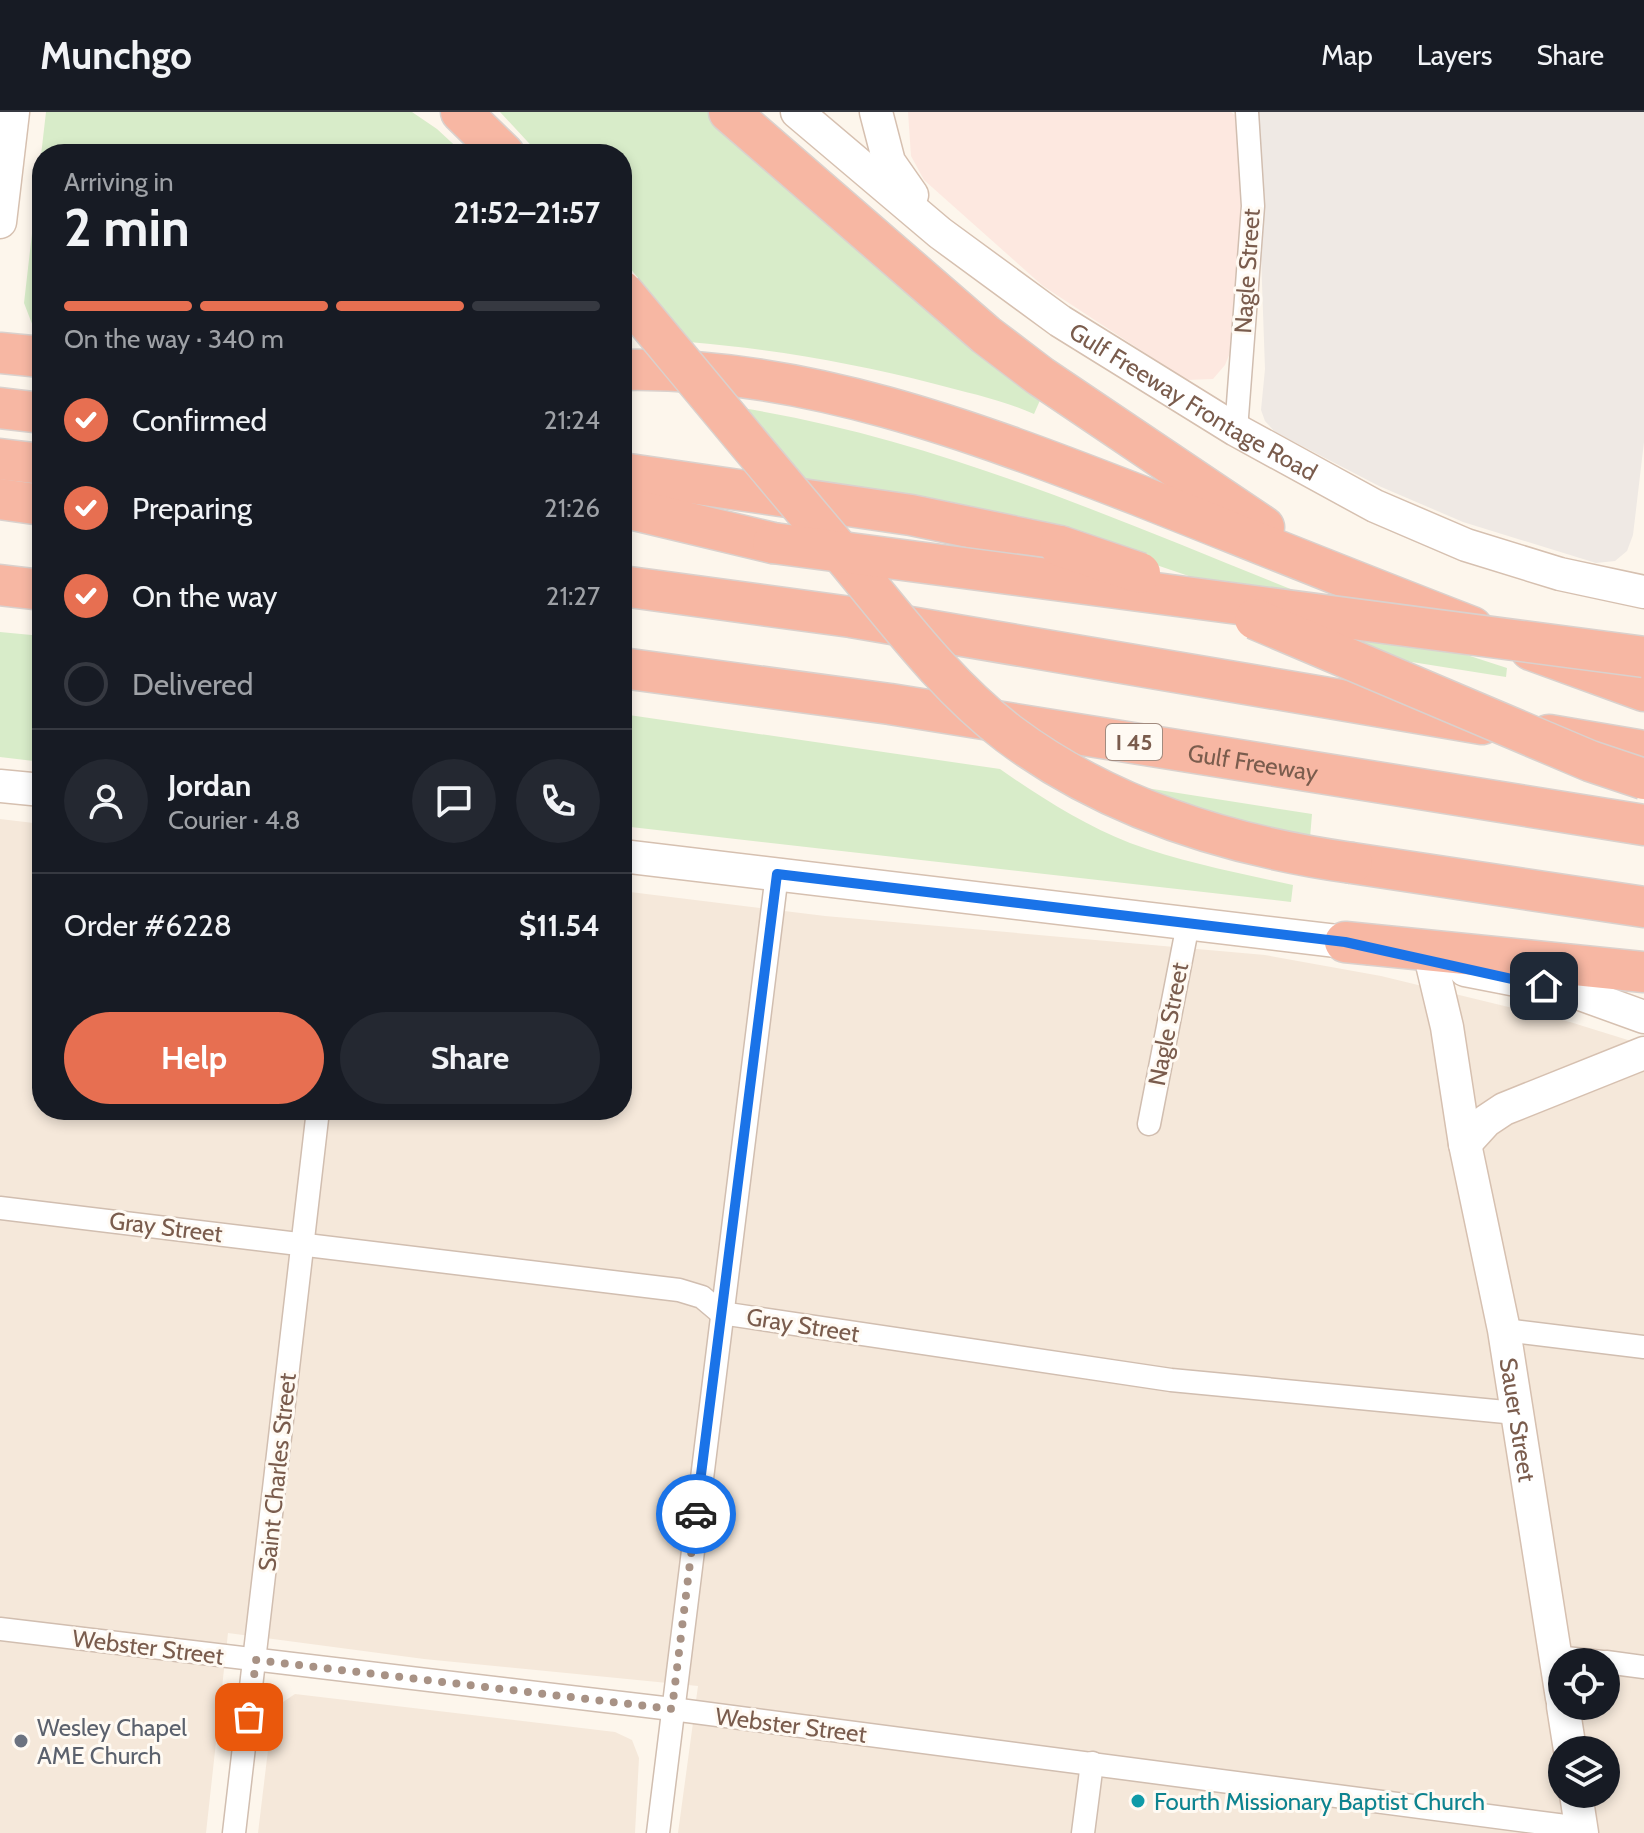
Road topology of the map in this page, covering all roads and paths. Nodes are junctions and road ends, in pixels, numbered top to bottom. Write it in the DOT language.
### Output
graph roads {
  1 [pos="13,112"];
  2 [pos="461,112"];
  3 [pos="729,112"];
  4 [pos="797,112"];
  5 [pos="876,112"];
  6 [pos="1247,112"];
  7 [pos="494,144"];
  8 [pos="0,222"];
  9 [pos="940,233"];
  10 [pos="632,303"];
  11 [pos="0,353"];
  12 [pos="32,356"];
  13 [pos="632,370"];
  14 [pos="0,389"];
  15 [pos="32,394"];
  16 [pos="0,408"];
  17 [pos="32,412"];
  18 [pos="1236,430"];
  19 [pos="0,459"];
  20 [pos="32,463"];
  21 [pos="632,474"];
  22 [pos="0,499"];
  23 [pos="32,504"];
  24 [pos="632,509"];
  25 [pos="632,528"];
  26 [pos="773,543"];
  27 [pos="1342,575"];
  28 [pos="0,585"];
  29 [pos="632,587"];
  30 [pos="32,589"];
  31 [pos="1644,592"];
  32 [pos="0,598"];
  33 [pos="32,599"];
  34 [pos="1644,657"];
  35 [pos="632,669"];
  36 [pos="1644,691"];
  37 [pos="1644,751"];
  38 [pos="1644,779"];
  39 [pos="0,786"];
  40 [pos="32,789"];
  41 [pos="1644,825"];
  42 [pos="632,857"];
  43 [pos="777,874"];
  44 [pos="1644,907"];
  45 [pos="1188,924"];
  46 [pos="1345,942"];
  47 [pos="1432,964"];
  48 [pos="1644,972"];
  49 [pos="1644,1017"];
  50 [pos="1644,1053"];
  51 [pos="317,1120"];
  52 [pos="1149,1124"];
  53 [pos="1465,1144"];
  54 [pos="0,1208"];
  55 [pos="303,1243"];
  56 [pos="721,1313"];
  57 [pos="1504,1330"];
  58 [pos="1644,1347"];
  59 [pos="1516,1413"];
  60 [pos="0,1629"];
  61 [pos="1555,1648"];
  62 [pos="256,1660"];
  63 [pos="1620,1664"];
  64 [pos="1644,1667"];
  65 [pos="672,1709"];
  66 [pos="1092,1763"];
  67 [pos="1578,1808"];
  68 [pos="1582,1831"];
  69 [pos="234,1833"];
  70 [pos="658,1833"];
  71 [pos="1083,1833"];
  1 -- 8 [label="main road"];
  2 -- 7 [label="highway"];
  3 -- 27 [label="highway"];
  4 -- 9 [label="main road, Gulf Freeway Frontage Road"];
  5 -- 9 [label="main road"];
  6 -- 18 [label="street, Nagle Street"];
  9 -- 18 [label="main road, Gulf Freeway Frontage Road"];
  10 -- 44 [label="highway, bridge"];
  11 -- 12 [label="highway"];
  13 -- 27 [label="highway"];
  14 -- 15 [label="highway"];
  16 -- 17 [label="highway"];
  18 -- 31 [label="main road, Gulf Freeway Frontage Road"];
  19 -- 20 [label="highway"];
  21 -- 38 [label="highway, bridge"];
  22 -- 23 [label="highway"];
  24 -- 26 [label="highway"];
  25 -- 26 [label="highway"];
  26 -- 34 [label="highway, bridge"];
  27 -- 36 [label="highway"];
  28 -- 30 [label="highway"];
  29 -- 37 [label="highway"];
  32 -- 33 [label="highway"];
  35 -- 41 [label="highway, Gulf Freeway / I 45"];
  39 -- 40 [label="main road"];
  42 -- 43 [label="main road"];
  43 -- 45 [label="main road"];
  43 -- 56 [label="street"];
  45 -- 46 [label="main road"];
  45 -- 52 [label="street, Nagle Street"];
  46 -- 47 [label="main road"];
  46 -- 48 [label="highway"];
  47 -- 49 [label="main road"];
  47 -- 53 [label="main road, Sauer Street"];
  50 -- 53 [label="main road"];
  51 -- 55 [label="street, Saint Charles Street"];
  53 -- 57 [label="main road, Sauer Street"];
  54 -- 55 [label="street, Gray Street"];
  55 -- 56 [label="street, Gray Street"];
  55 -- 62 [label="street, Saint Charles Street"];
  56 -- 59 [label="street, Gray Street"];
  56 -- 65 [label="street"];
  57 -- 58 [label="street"];
  57 -- 59 [label="main road, Sauer Street"];
  59 -- 61 [label="main road, Sauer Street"];
  60 -- 62 [label="street, Webster Street"];
  62 -- 65 [label="street, Webster Street"];
  62 -- 69 [label="street, Saint Charles Street"];
  63 -- 64 [label="street"];
  65 -- 66 [label="street, Webster Street"];
  65 -- 70 [label="street"];
  66 -- 68 [label="street, Webster Street"];
  66 -- 71 [label="street"];
  67 -- 68 [label="main road"];
}
